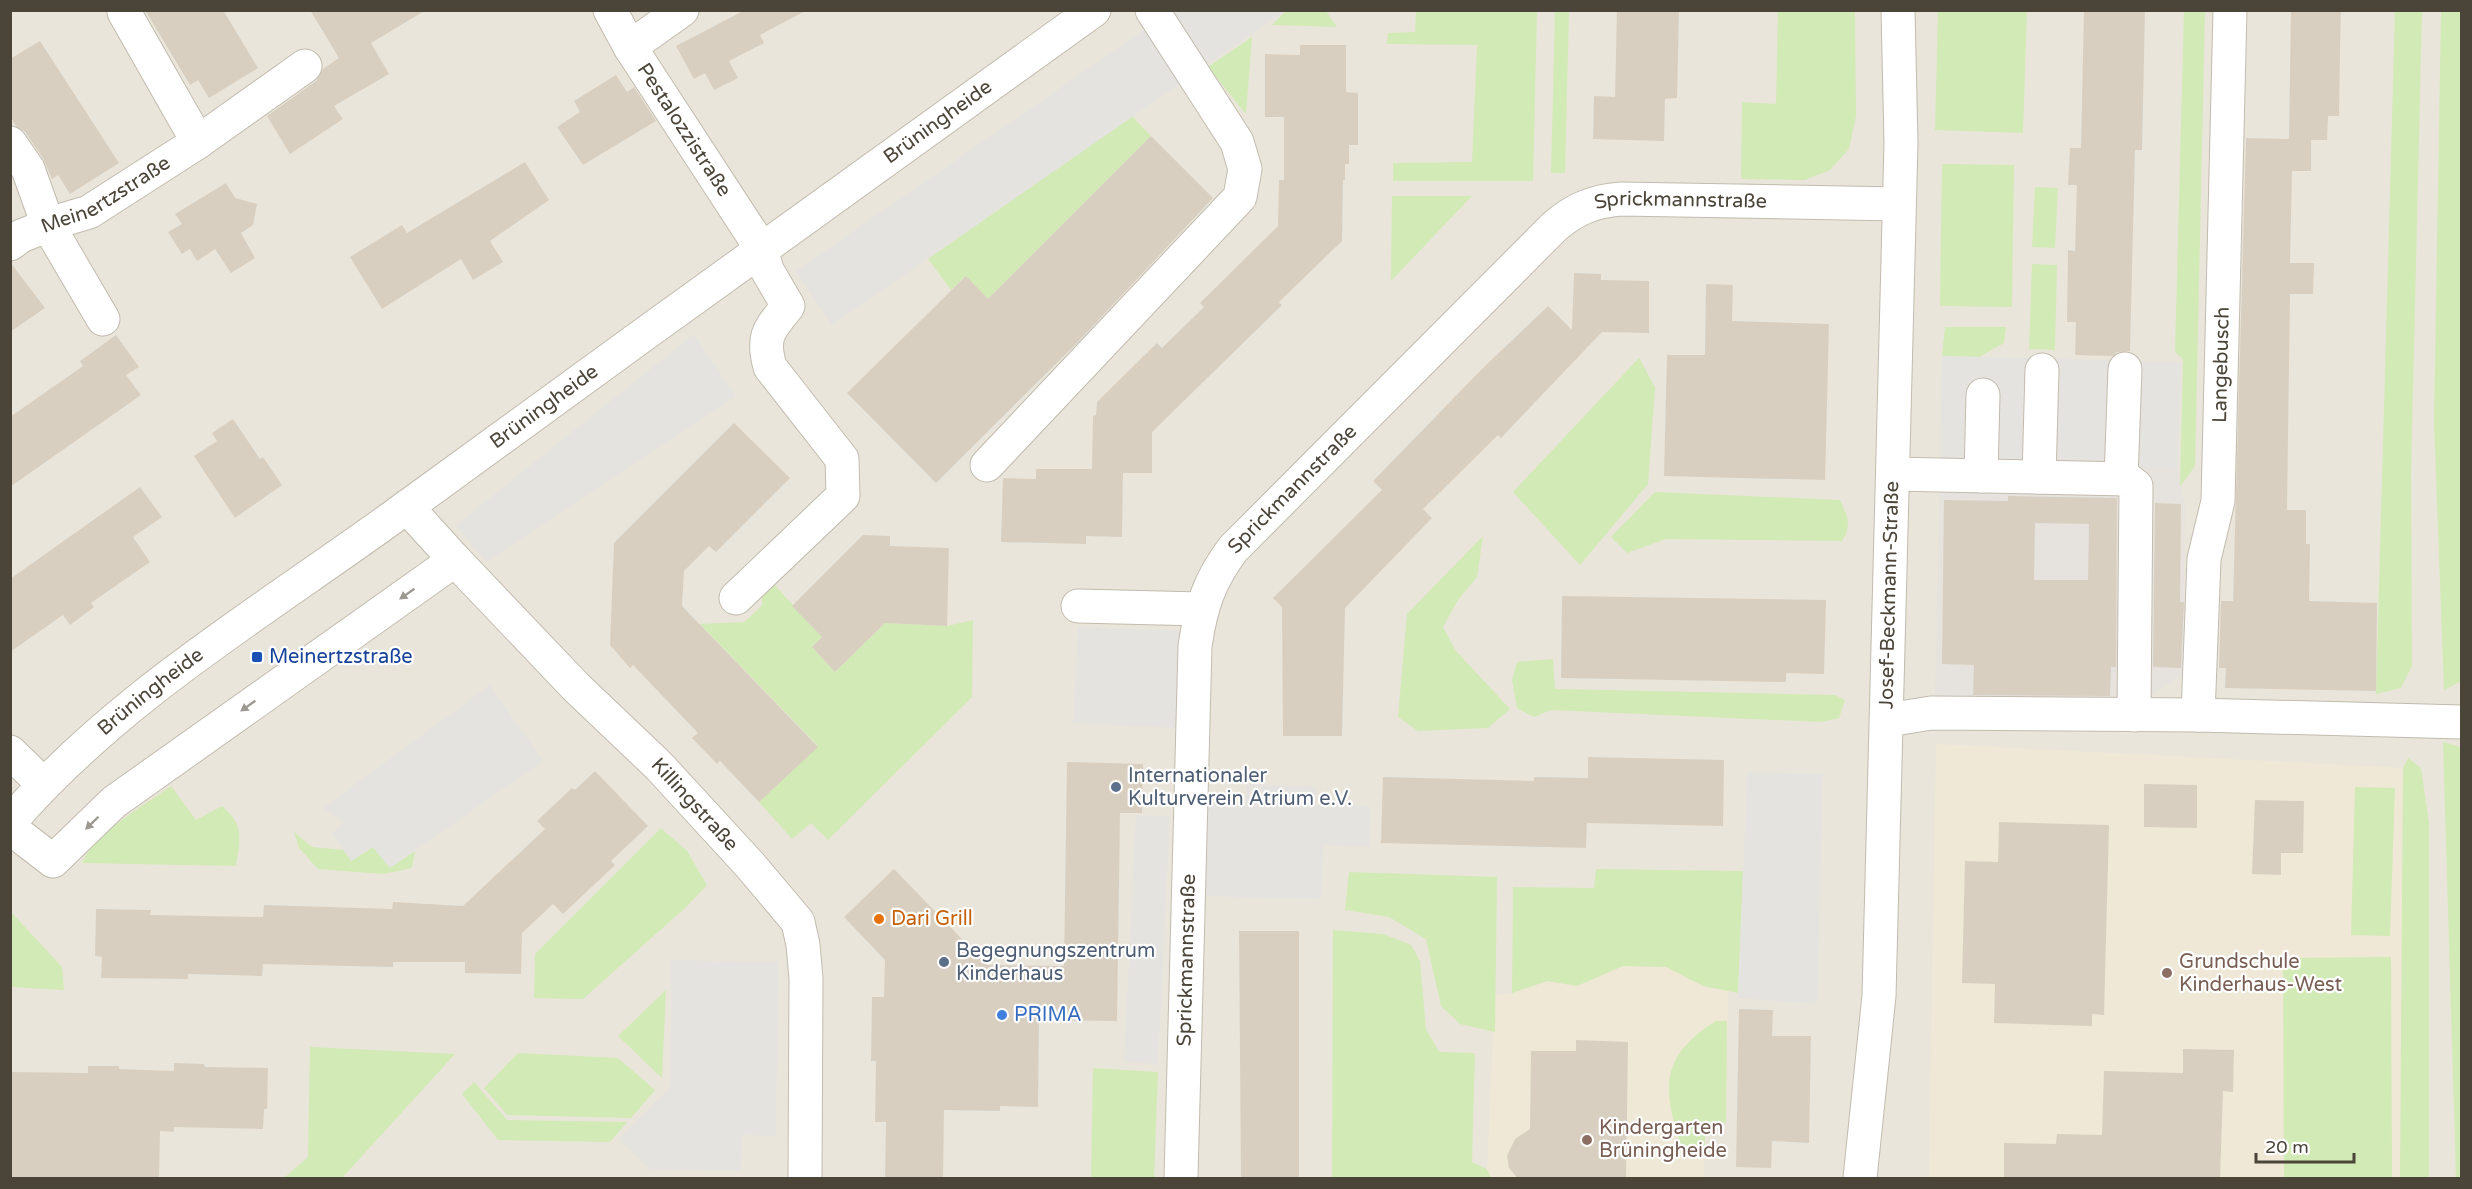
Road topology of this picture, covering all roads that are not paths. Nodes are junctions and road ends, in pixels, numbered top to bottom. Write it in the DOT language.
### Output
graph roads {
  1 [pos="610,10"];
  2 [pos="682,10"];
  3 [pos="1094,10"];
  4 [pos="1152,10"];
  5 [pos="1898,10"];
  6 [pos="2230,10"];
  7 [pos="124,12"];
  8 [pos="630,47"];
  9 [pos="305,66"];
  10 [pos="198,142"];
  11 [pos="10,143"];
  12 [pos="1898,204"];
  13 [pos="48,225"];
  14 [pos="10,244"];
  15 [pos="761,248"];
  16 [pos="103,319"];
  17 [pos="2125,369"];
  18 [pos="2042,370"];
  19 [pos="1983,394"];
  20 [pos="987,465"];
  21 [pos="1893,474"];
  22 [pos="1981,476"];
  23 [pos="2038,477"];
  24 [pos="2121,479"];
  25 [pos="407,507"];
  26 [pos="455,560"];
  27 [pos="736,598"];
  28 [pos="1078,606"];
  29 [pos="1201,609"];
  30 [pos="2134,715"];
  31 [pos="2198,715"];
  32 [pos="1888,720"];
  33 [pos="2462,722"];
  34 [pos="10,753"];
  35 [pos="43,784"];
  36 [pos="10,822"];
  37 [pos="10,828"];
  38 [pos="805,1179"];
  39 [pos="1181,1179"];
  40 [pos="1860,1179"];
  1 -- 8 [label="street, Pestalozzistraße"];
  2 -- 8 [label="street"];
  3 -- 15 [label="street, Brüningheide"];
  4 -- 20 [label="street"];
  5 -- 12 [label="street, Josef-Beckmann-Straße"];
  6 -- 31 [label="street, Langebusch"];
  7 -- 10 [label="street"];
  8 -- 15 [label="street, Pestalozzistraße"];
  9 -- 10 [label="street, Meinertzstraße"];
  10 -- 13 [label="street, Meinertzstraße"];
  11 -- 13 [label="street"];
  12 -- 21 [label="street, Josef-Beckmann-Straße"];
  12 -- 29 [label="street, Sprickmannstraße"];
  13 -- 14 [label="street, Meinertzstraße"];
  13 -- 16 [label="street"];
  15 -- 25 [label="street, Brüningheide"];
  15 -- 27 [label="street, Pestalozzistraße"];
  17 -- 24 [label="street"];
  18 -- 23 [label="street"];
  19 -- 22 [label="street"];
  21 -- 22 [label="street"];
  21 -- 32 [label="street, Josef-Beckmann-Straße"];
  22 -- 23 [label="street"];
  23 -- 24 [label="street"];
  24 -- 30 [label="street"];
  25 -- 26 [label="street, Killingstraße"];
  25 -- 35 [label="street, Brüningheide"];
  26 -- 37 [label="street, one-way"];
  26 -- 38 [label="street, Killingstraße"];
  28 -- 29 [label="street"];
  29 -- 39 [label="street, Sprickmannstraße"];
  30 -- 31 [label="street"];
  30 -- 32 [label="street"];
  31 -- 33 [label="street"];
  32 -- 40 [label="street, Josef-Beckmann-Straße"];
  34 -- 35 [label="street"];
  35 -- 36 [label="street, Brüningheide"];
}
